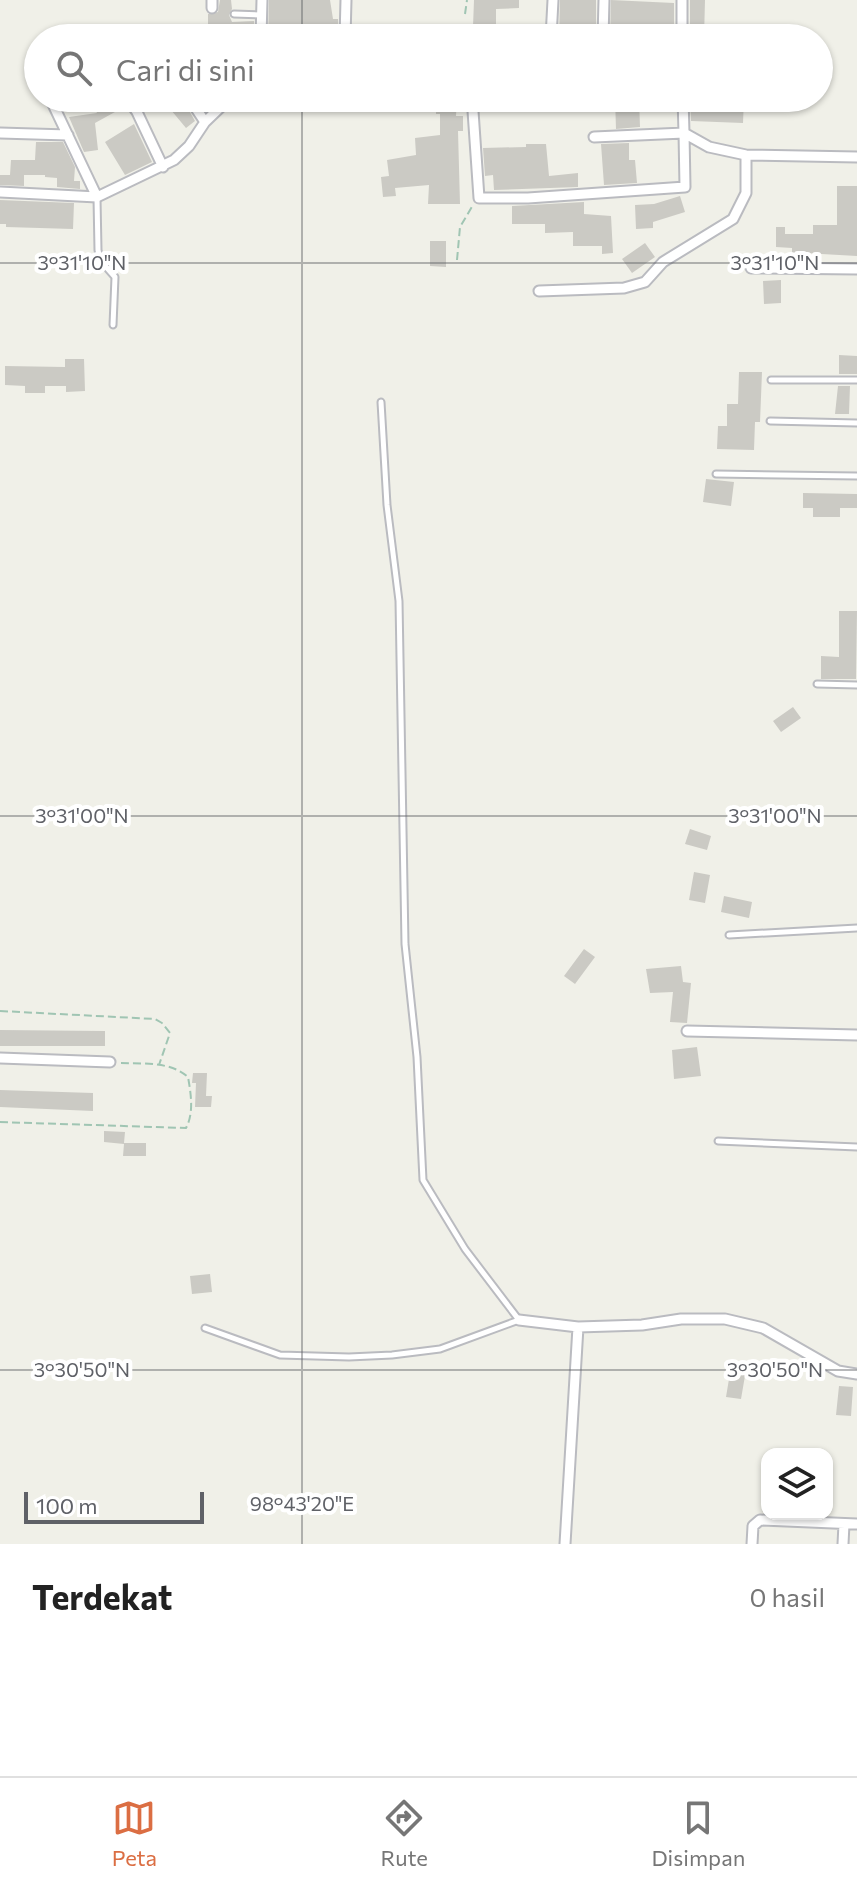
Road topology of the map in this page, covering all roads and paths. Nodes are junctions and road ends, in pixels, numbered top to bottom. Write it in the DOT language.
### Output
graph roads {
  1 [pos="262,0"];
  2 [pos="346,0"];
  3 [pos="467,0"];
  4 [pos="553,0"];
  5 [pos="604,0"];
  6 [pos="682,0"];
  7 [pos="234,14"];
  8 [pos="465,14"];
  9 [pos="261,15"];
  10 [pos="261,24"];
  11 [pos="345,24"];
  12 [pos="552,24"];
  13 [pos="603,24"];
  14 [pos="682,24"];
  15 [pos="57,112"];
  16 [pos="136,112"];
  17 [pos="198,112"];
  18 [pos="215,112"];
  19 [pos="473,112"];
  20 [pos="683,112"];
  21 [pos="205,122"];
  22 [pos="0,133"];
  23 [pos="684,133"];
  24 [pos="68,135"];
  25 [pos="594,137"];
  26 [pos="746,155"];
  27 [pos="857,157"];
  28 [pos="163,167"];
  29 [pos="0,192"];
  30 [pos="97,197"];
  31 [pos="479,198"];
  32 [pos="457,260"];
  33 [pos="751,268"];
  34 [pos="857,269"];
  35 [pos="539,291"];
  36 [pos="113,325"];
  37 [pos="771,380"];
  38 [pos="857,380"];
  39 [pos="381,402"];
  40 [pos="770,421"];
  41 [pos="857,423"];
  42 [pos="716,474"];
  43 [pos="857,476"];
  44 [pos="817,684"];
  45 [pos="857,685"];
  46 [pos="857,928"];
  47 [pos="729,935"];
  48 [pos="0,1011"];
  49 [pos="687,1031"];
  50 [pos="857,1035"];
  51 [pos="0,1058"];
  52 [pos="110,1062"];
  53 [pos="159,1066"];
  54 [pos="0,1122"];
  55 [pos="718,1141"];
  56 [pos="857,1147"];
  57 [pos="519,1320"];
  58 [pos="578,1327"];
  59 [pos="205,1328"];
  60 [pos="857,1374"];
  61 [pos="844,1524"];
  62 [pos="857,1524"];
  63 [pos="565,1544"];
  64 [pos="752,1544"];
  65 [pos="843,1544"];
  1 -- 9 [label="street"];
  2 -- 11 [label="street"];
  3 -- 8 [label="path"];
  4 -- 12 [label="street"];
  5 -- 13 [label="street"];
  6 -- 14 [label="street"];
  7 -- 9 [label="lane"];
  9 -- 10 [label="street"];
  15 -- 24 [label="street"];
  16 -- 28 [label="street"];
  17 -- 21 [label="street"];
  18 -- 21 [label="street"];
  19 -- 31 [label="street"];
  20 -- 23 [label="street"];
  21 -- 28 [label="street"];
  22 -- 24 [label="street"];
  23 -- 25 [label="street"];
  23 -- 26 [label="street"];
  23 -- 31 [label="street"];
  24 -- 30 [label="street"];
  26 -- 27 [label="street"];
  26 -- 35 [label="street"];
  28 -- 30 [label="street"];
  29 -- 30 [label="street"];
  30 -- 36 [label="lane"];
  31 -- 32 [label="path"];
  33 -- 34 [label="street"];
  37 -- 38 [label="lane"];
  39 -- 57 [label="lane"];
  40 -- 41 [label="lane"];
  42 -- 43 [label="lane"];
  44 -- 45 [label="lane"];
  46 -- 47 [label="lane"];
  48 -- 53 [label="path"];
  49 -- 50 [label="street"];
  51 -- 52 [label="street"];
  52 -- 53 [label="path"];
  53 -- 54 [label="path"];
  55 -- 56 [label="lane"];
  57 -- 58 [label="street"];
  57 -- 59 [label="lane"];
  58 -- 60 [label="street"];
  58 -- 63 [label="street"];
  61 -- 62 [label="street"];
  61 -- 64 [label="street"];
  61 -- 65 [label="street"];
}
